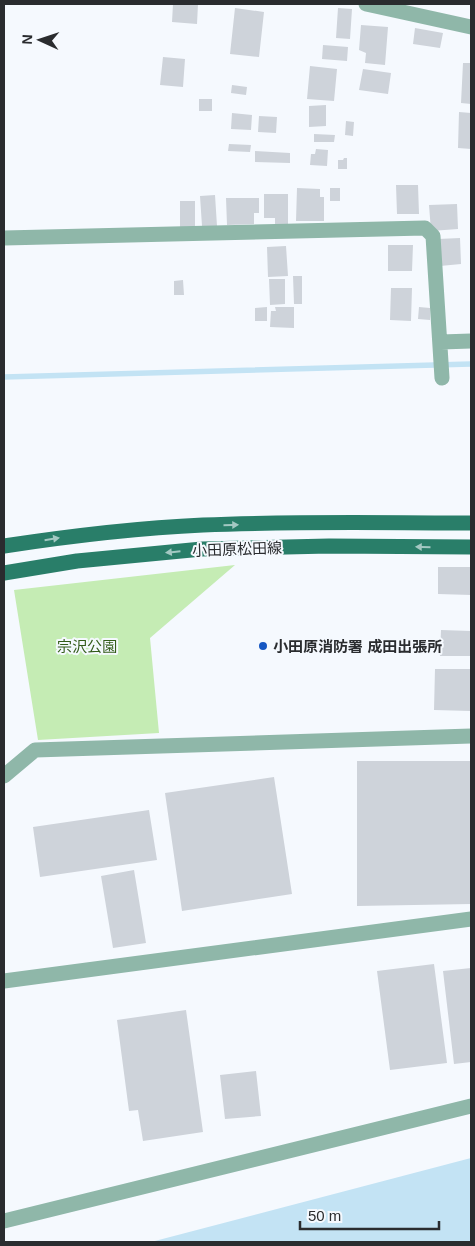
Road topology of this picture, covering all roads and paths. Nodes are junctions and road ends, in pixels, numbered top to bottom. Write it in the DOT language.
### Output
graph roads {
  1 [pos="366,4"];
  2 [pos="409,8"];
  3 [pos="471,27"];
  4 [pos="4,238"];
  5 [pos="471,341"];
  6 [pos="441,342"];
  7 [pos="442,378"];
  8 [pos="471,523"];
  9 [pos="4,546"];
  10 [pos="471,547"];
  11 [pos="4,573"];
  12 [pos="471,736"];
  13 [pos="4,776"];
  14 [pos="471,919"];
  15 [pos="4,981"];
  16 [pos="471,1106"];
  17 [pos="4,1221"];
  1 -- 2 [label="street"];
  2 -- 3 [label="street"];
  4 -- 6 [label="street"];
  5 -- 6 [label="street"];
  6 -- 7 [label="street"];
  9 -- 8 [label="main road, 小田原松田線, one-way"];
  10 -- 11 [label="main road, 小田原松田線, one-way"];
  12 -- 13 [label="street"];
  14 -- 15 [label="street"];
  16 -- 17 [label="street"];
}
